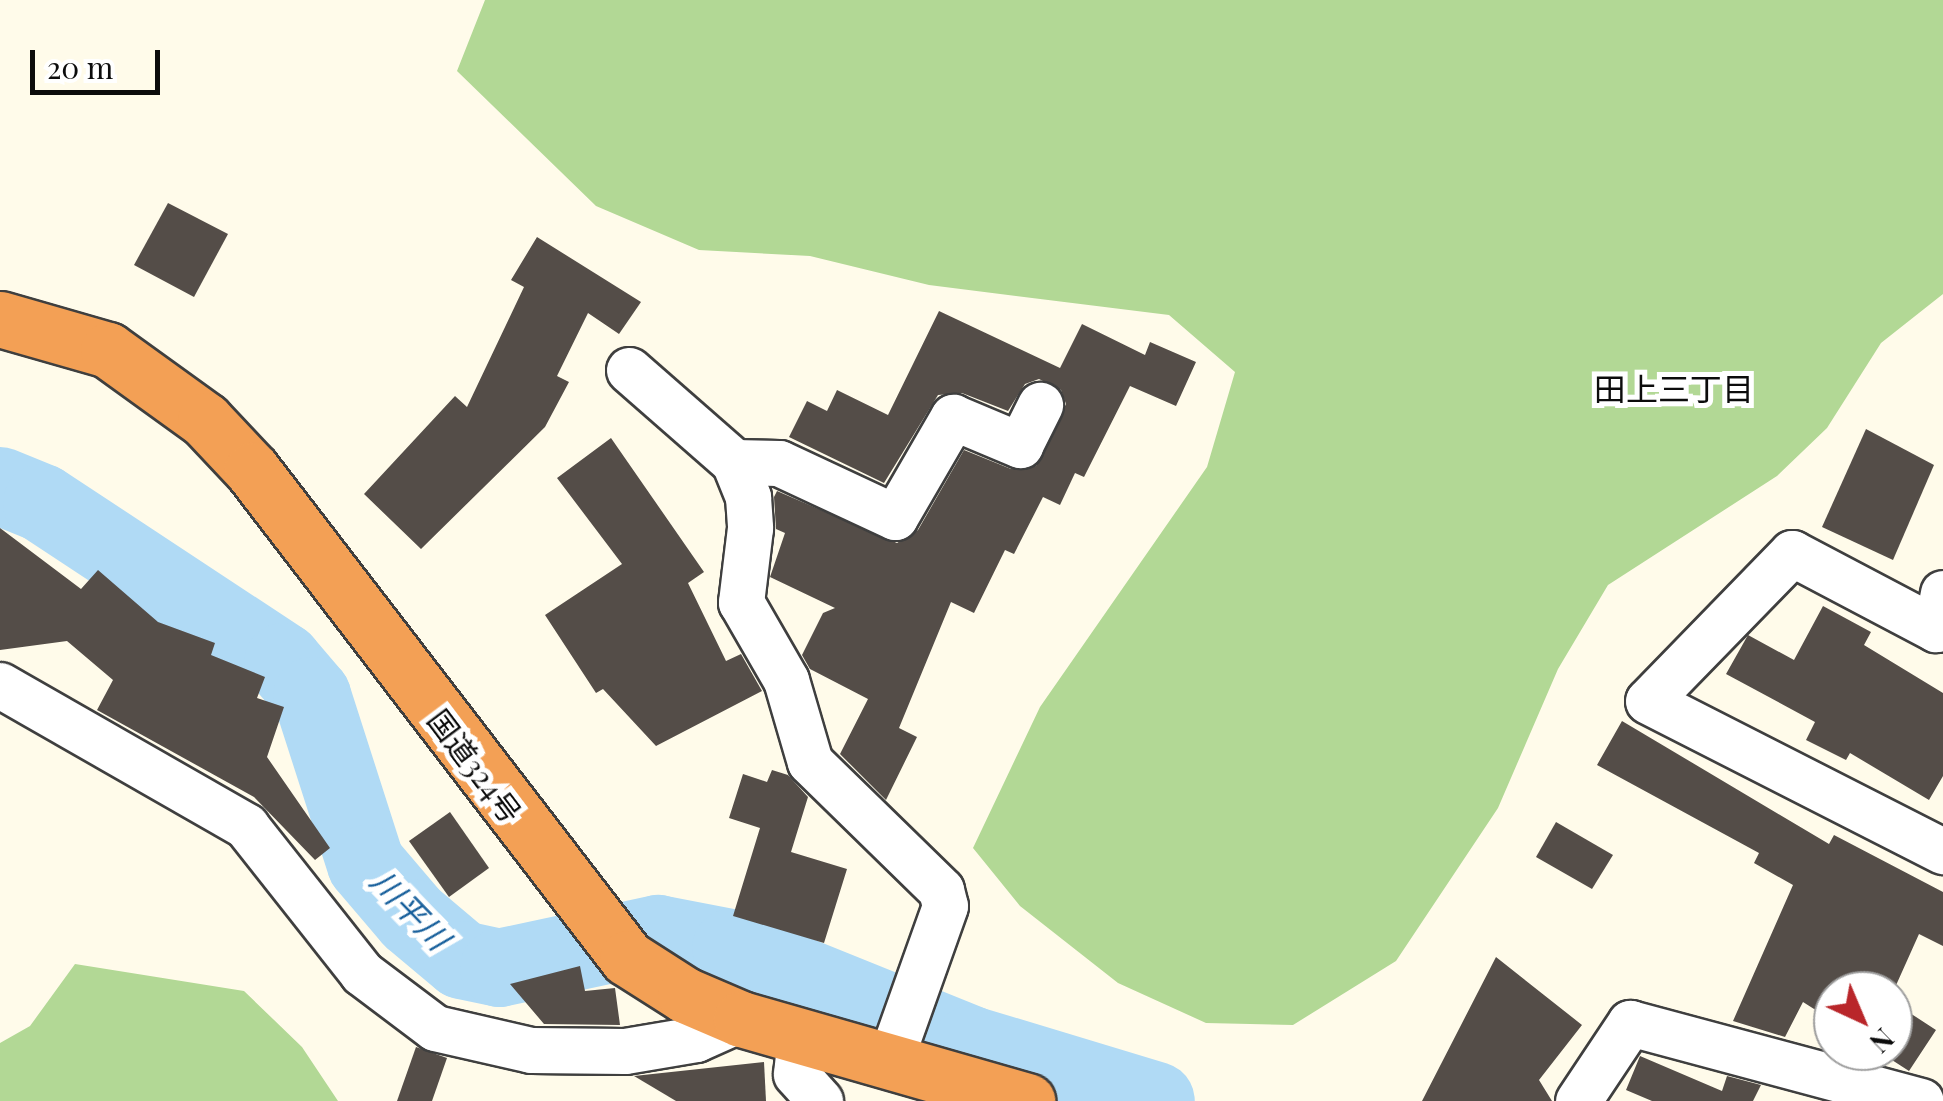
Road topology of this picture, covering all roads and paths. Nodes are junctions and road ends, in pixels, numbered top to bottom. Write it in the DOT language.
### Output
graph roads {
  1 [pos="0,319"];
  2 [pos="629,370"];
  3 [pos="1040,405"];
  4 [pos="734,462"];
  5 [pos="1943,593"];
  6 [pos="0,685"];
  7 [pos="1943,851"];
  8 [pos="741,1019"];
  9 [pos="800,1036"];
  10 [pos="890,1058"];
  11 [pos="820,1101"];
  12 [pos="1027,1101"];
  13 [pos="1578,1101"];
  14 [pos="1921,1101"];
  1 -- 8 [label="highway, 国道324号"];
  2 -- 4 [label="street"];
  3 -- 4 [label="street"];
  4 -- 10 [label="street"];
  5 -- 7 [label="street"];
  6 -- 8 [label="street"];
  8 -- 9 [label="highway, 国道324号"];
  9 -- 10 [label="highway, 国道324号"];
  9 -- 11 [label="street"];
  10 -- 12 [label="highway, 国道324号"];
  13 -- 14 [label="street"];
}
